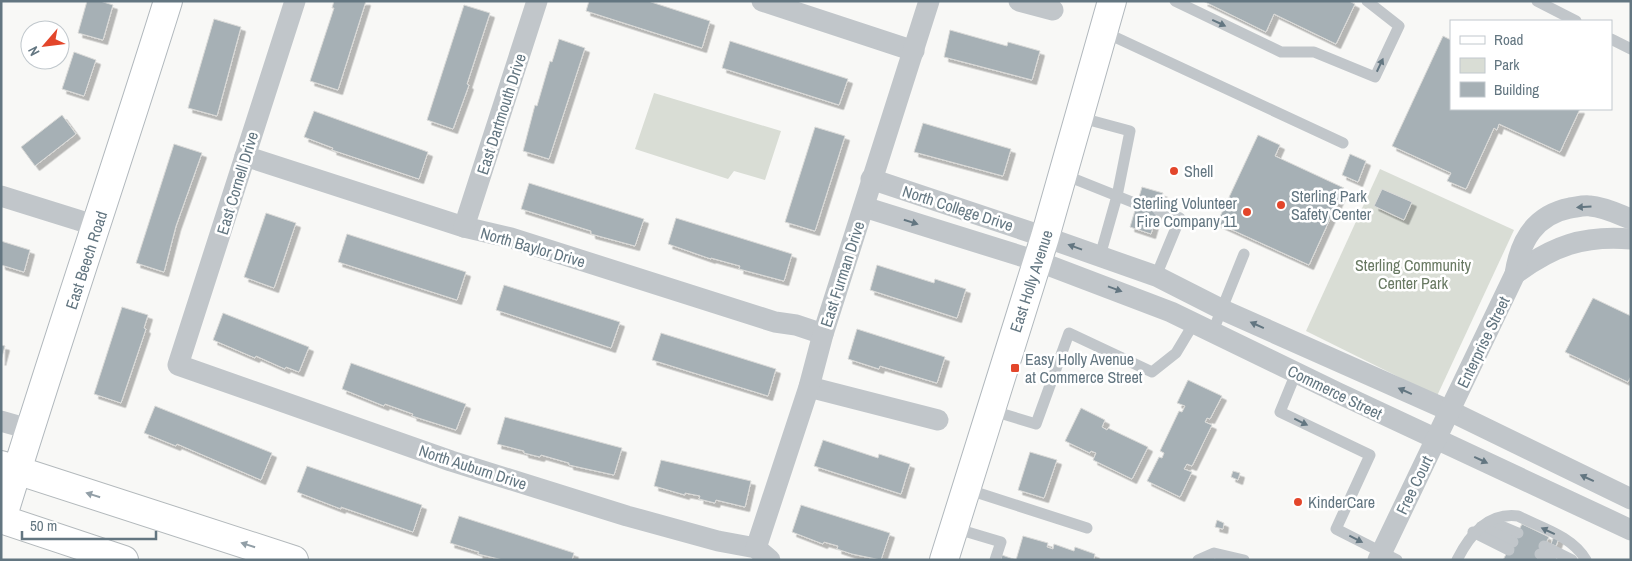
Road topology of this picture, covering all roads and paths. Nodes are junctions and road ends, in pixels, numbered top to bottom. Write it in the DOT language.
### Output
graph roads {
  1 [pos="168,1"];
  2 [pos="295,1"];
  3 [pos="537,1"];
  4 [pos="762,1"];
  5 [pos="929,1"];
  6 [pos="1018,1"];
  7 [pos="1112,1"];
  8 [pos="1176,1"];
  9 [pos="1367,1"];
  10 [pos="1537,1"];
  11 [pos="1052,10"];
  12 [pos="1574,20"];
  13 [pos="1104,32"];
  14 [pos="1612,40"];
  15 [pos="1631,49"];
  16 [pos="914,51"];
  17 [pos="1078,117"];
  18 [pos="1344,142"];
  19 [pos="245,156"];
  20 [pos="1062,174"];
  21 [pos="872,179"];
  22 [pos="1,196"];
  23 [pos="1117,196"];
  24 [pos="1137,204"];
  25 [pos="864,207"];
  26 [pos="1158,210"];
  27 [pos="1631,219"];
  28 [pos="97,226"];
  29 [pos="464,226"];
  30 [pos="1631,239"];
  31 [pos="1041,249"];
  32 [pos="1244,254"];
  33 [pos="1100,256"];
  34 [pos="1515,274"];
  35 [pos="1156,276"];
  36 [pos="1223,310"];
  37 [pos="1203,327"];
  38 [pos="823,334"];
  39 [pos="178,365"];
  40 [pos="1296,373"];
  41 [pos="809,387"];
  42 [pos="990,410"];
  43 [pos="1450,410"];
  44 [pos="938,420"];
  45 [pos="1,421"];
  46 [pos="29,429"];
  47 [pos="1437,440"];
  48 [pos="9,467"];
  49 [pos="966,489"];
  50 [pos="1631,499"];
  51 [pos="2,520"];
  52 [pos="1482,527"];
  53 [pos="954,528"];
  54 [pos="1087,528"];
  55 [pos="1631,530"];
  56 [pos="1514,542"];
  57 [pos="763,554"];
  58 [pos="1386,557"];
  59 [pos="124,560"];
  60 [pos="294,560"];
  61 [pos="944,560"];
  62 [pos="995,560"];
  63 [pos="1198,560"];
  64 [pos="1244,560"];
  65 [pos="1457,560"];
  66 [pos="1552,560"];
  67 [pos="1572,560"];
  68 [pos="1586,560"];
  1 -- 28 [label="street, East Beech Road"];
  2 -- 19 [label="street, East Cornell Drive"];
  3 -- 29 [label="street, East Dartmouth Drive"];
  4 -- 16 [label="street"];
  5 -- 16 [label="street, East Furman Drive"];
  6 -- 11 [label="street"];
  7 -- 13 [label="street, East Holly Avenue"];
  8 -- 9 [label="lane, one-way"];
  10 -- 12 [label="lane"];
  13 -- 17 [label="street, East Holly Avenue"];
  13 -- 18 [label="lane"];
  14 -- 15 [label="lane"];
  16 -- 21 [label="street, East Furman Drive"];
  17 -- 20 [label="street, East Holly Avenue"];
  17 -- 23 [label="lane"];
  19 -- 29 [label="street, North Baylor Drive"];
  19 -- 39 [label="street, East Cornell Drive"];
  20 -- 23 [label="lane"];
  20 -- 31 [label="street, East Holly Avenue"];
  21 -- 25 [label="street, East Furman Drive"];
  21 -- 31 [label="street, North College Drive"];
  22 -- 28 [label="street"];
  23 -- 24 [label="lane"];
  23 -- 33 [label="lane"];
  25 -- 31 [label="street, North College Drive, one-way"];
  25 -- 38 [label="street, East Furman Drive"];
  26 -- 35 [label="lane"];
  27 -- 34 [label="street, Enterprise Street, one-way"];
  28 -- 46 [label="street, East Beech Road"];
  29 -- 38 [label="street, North Baylor Drive"];
  30 -- 34 [label="street, Enterprise Street"];
  33 -- 31 [label="street, Commerce Street, one-way"];
  31 -- 37 [label="street, Commerce Street, one-way"];
  31 -- 42 [label="street, East Holly Avenue"];
  32 -- 36 [label="lane"];
  33 -- 35 [label="street, Commerce Street"];
  34 -- 43 [label="street, Enterprise Street"];
  35 -- 36 [label="street, Commerce Street"];
  36 -- 37 [label="lane"];
  43 -- 36 [label="street, Commerce Street, one-way"];
  37 -- 40 [label="street, Commerce Street"];
  37 -- 42 [label="lane"];
  38 -- 41 [label="street, East Furman Drive"];
  39 -- 57 [label="street, North Auburn Drive"];
  40 -- 47 [label="street, Commerce Street"];
  40 -- 58 [label="lane, one-way"];
  41 -- 44 [label="street"];
  41 -- 57 [label="street, East Furman Drive"];
  42 -- 49 [label="street, East Holly Avenue"];
  43 -- 47 [label="street, Free Court"];
  50 -- 43 [label="street, Commerce Street, one-way"];
  45 -- 46 [label="street"];
  46 -- 48 [label="street, East Beech Road"];
  47 -- 55 [label="street, Commerce Street, one-way"];
  47 -- 58 [label="street, Free Court"];
  48 -- 51 [label="street, East Beech Road"];
  60 -- 48 [label="street, one-way"];
  49 -- 53 [label="street, East Holly Avenue"];
  49 -- 54 [label="lane"];
  51 -- 59 [label="street"];
  52 -- 56 [label="lane"];
  52 -- 65 [label="lane"];
  68 -- 52 [label="lane, one-way"];
  53 -- 61 [label="street, East Holly Avenue"];
  53 -- 62 [label="lane"];
  63 -- 64 [label="lane"];
  66 -- 67 [label="lane"];
}
